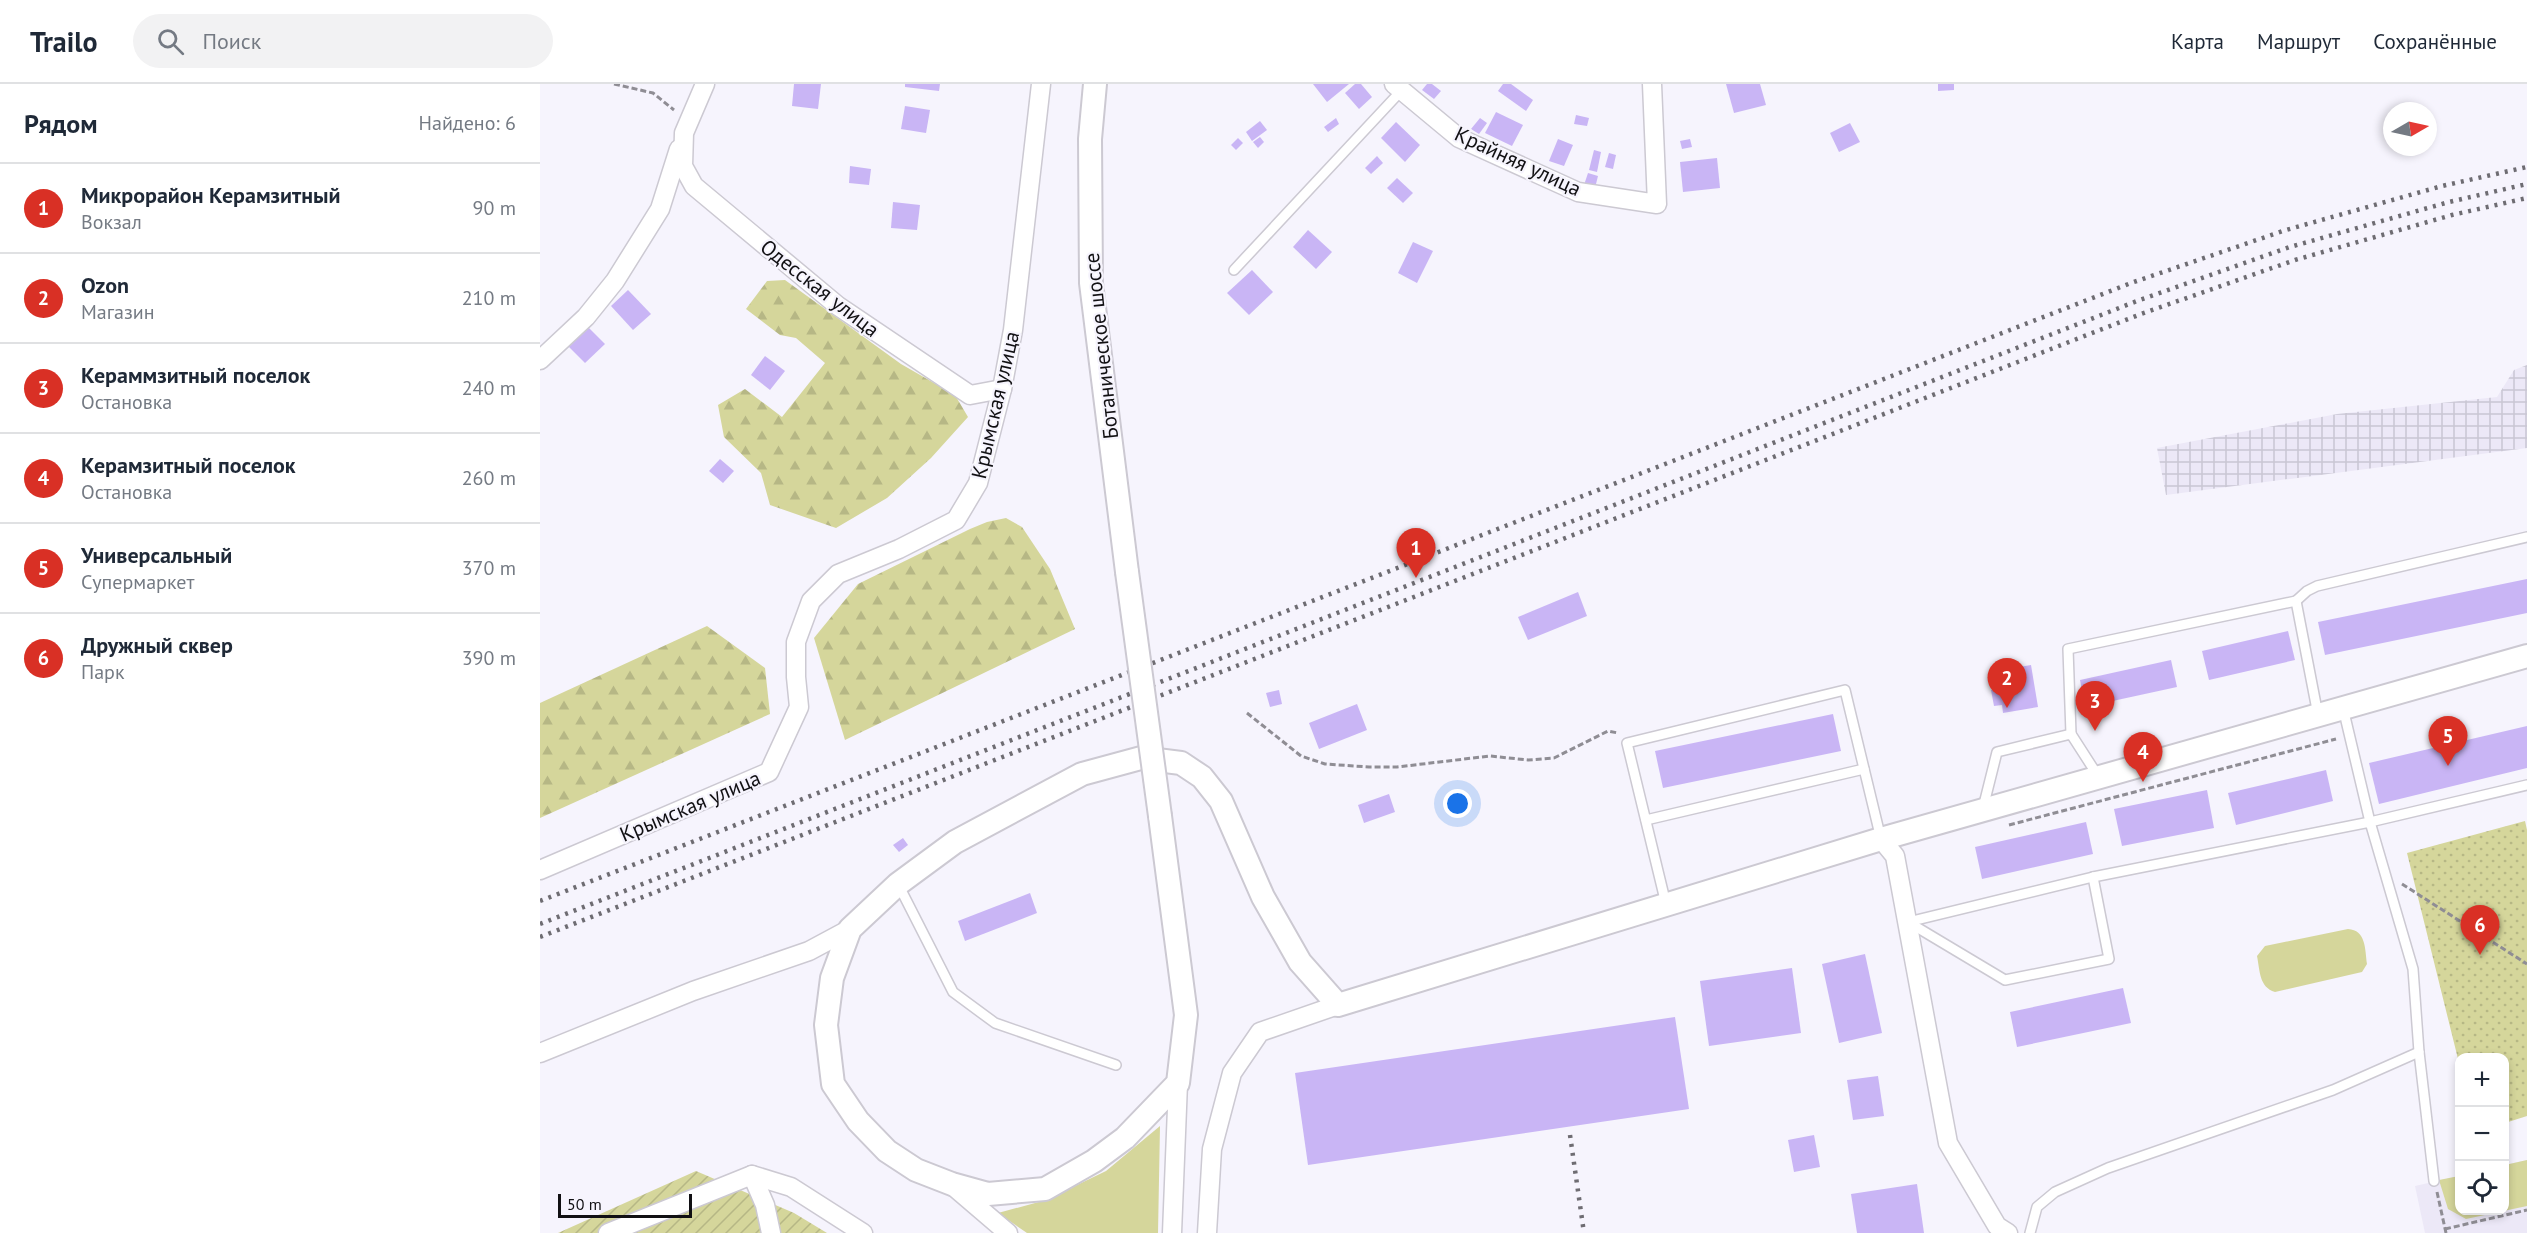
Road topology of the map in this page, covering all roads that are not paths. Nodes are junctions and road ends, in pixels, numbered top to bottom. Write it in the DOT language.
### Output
graph roads {
  1 [pos="705,84"];
  2 [pos="1041,84"];
  3 [pos="1095,84"];
  4 [pos="1652,84"];
  5 [pos="1397,88"];
  6 [pos="684,134"];
  7 [pos="1234,270"];
  8 [pos="540,360"];
  9 [pos="1002,389"];
  10 [pos="2527,537"];
  11 [pos="2296,601"];
  12 [pos="2527,656"];
  13 [pos="2343,708"];
  14 [pos="2318,716"];
  15 [pos="2071,734"];
  16 [pos="1864,769"];
  17 [pos="2099,778"];
  18 [pos="2527,785"];
  19 [pos="1982,811"];
  20 [pos="1646,820"];
  21 [pos="2370,822"];
  22 [pos="1881,839"];
  23 [pos="540,870"];
  24 [pos="2093,877"];
  25 [pos="898,884"];
  26 [pos="1666,905"];
  27 [pos="1908,922"];
  28 [pos="850,929"];
  29 [pos="1338,1005"];
  30 [pos="2420,1052"];
  31 [pos="540,1053"];
  32 [pos="1116,1065"];
  33 [pos="1178,1083"];
  34 [pos="752,1175"];
  35 [pos="2434,1181"];
  36 [pos="952,1184"];
  37 [pos="2001,1231"];
  38 [pos="608,1233"];
  39 [pos="771,1233"];
  40 [pos="863,1233"];
  41 [pos="1008,1233"];
  42 [pos="1172,1233"];
  43 [pos="1208,1233"];
  44 [pos="2030,1233"];
  1 -- 6 [label="street, Одесская улица"];
  2 -- 9 [label="street, Крымская улица"];
  3 -- 33 [label="street, Ботаническое шоссе, bridge"];
  4 -- 5 [label="street, Крайняя улица"];
  5 -- 7 [label="lane"];
  6 -- 8 [label="street, Одесская улица"];
  6 -- 9 [label="street, Одесская улица"];
  9 -- 23 [label="street, Крымская улица"];
  10 -- 11 [label="lane"];
  11 -- 14 [label="lane"];
  11 -- 15 [label="lane"];
  12 -- 13 [label="street"];
  13 -- 14 [label="street"];
  13 -- 21 [label="lane"];
  14 -- 17 [label="street"];
  15 -- 17 [label="lane"];
  15 -- 19 [label="lane"];
  16 -- 20 [label="lane"];
  16 -- 20 [label="lane"];
  16 -- 22 [label="lane"];
  17 -- 19 [label="street"];
  18 -- 21 [label="lane"];
  19 -- 22 [label="street"];
  20 -- 26 [label="lane"];
  21 -- 24 [label="lane"];
  21 -- 30 [label="lane"];
  22 -- 26 [label="street"];
  22 -- 27 [label="street"];
  24 -- 27 [label="lane"];
  24 -- 27 [label="lane"];
  25 -- 28 [label="street"];
  25 -- 29 [label="street"];
  25 -- 32 [label="lane"];
  26 -- 29 [label="street"];
  27 -- 37 [label="street"];
  28 -- 31 [label="street"];
  28 -- 36 [label="street"];
  29 -- 43 [label="street"];
  30 -- 35 [label="lane"];
  30 -- 44 [label="lane"];
  33 -- 36 [label="street"];
  33 -- 42 [label="street"];
  34 -- 38 [label="street"];
  34 -- 39 [label="street"];
  34 -- 40 [label="street"];
  36 -- 41 [label="street"];
}
